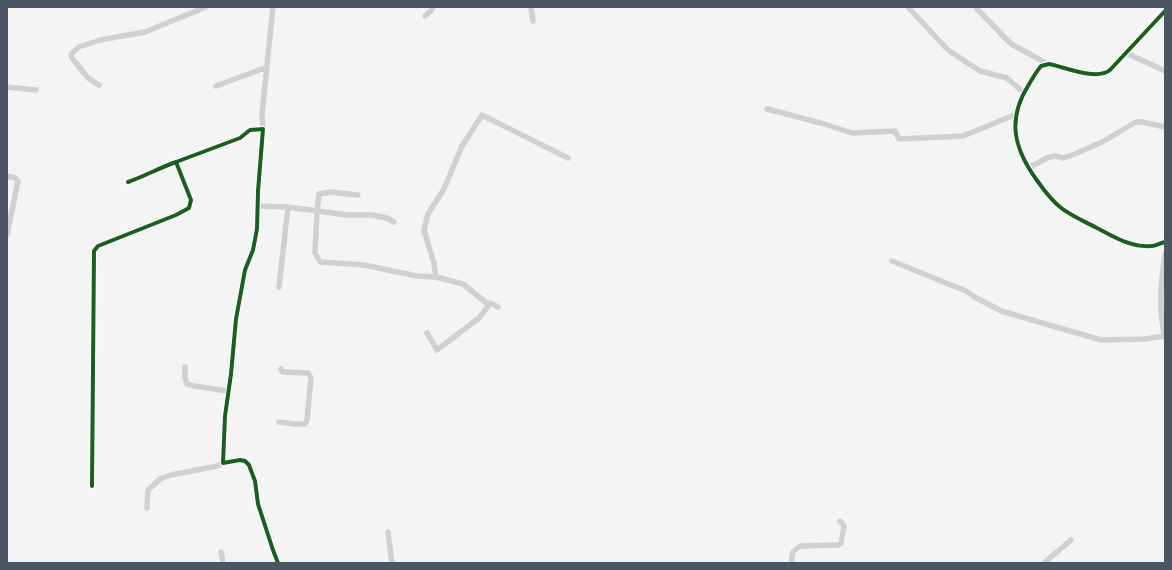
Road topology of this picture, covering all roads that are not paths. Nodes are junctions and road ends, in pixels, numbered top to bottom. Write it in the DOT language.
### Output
graph roads {
  1 [pos="206,7"];
  2 [pos="273,7"];
  3 [pos="433,7"];
  4 [pos="531,7"];
  5 [pos="909,8"];
  6 [pos="978,9"];
  7 [pos="1165,11"];
  8 [pos="425,16"];
  9 [pos="533,21"];
  10 [pos="1126,53"];
  11 [pos="1041,66"];
  12 [pos="267,67"];
  13 [pos="1165,71"];
  14 [pos="99,85"];
  15 [pos="216,86"];
  16 [pos="7,87"];
  17 [pos="36,90"];
  18 [pos="1024,93"];
  19 [pos="767,109"];
  20 [pos="1017,114"];
  21 [pos="1165,127"];
  22 [pos="263,129"];
  23 [pos="568,158"];
  24 [pos="176,162"];
  25 [pos="1028,168"];
  26 [pos="7,176"];
  27 [pos="128,182"];
  28 [pos="358,195"];
  29 [pos="258,206"];
  30 [pos="288,207"];
  31 [pos="317,211"];
  32 [pos="394,222"];
  33 [pos="7,235"];
  34 [pos="1165,242"];
  35 [pos="1165,254"];
  36 [pos="892,261"];
  37 [pos="436,277"];
  38 [pos="279,287"];
  39 [pos="488,305"];
  40 [pos="498,307"];
  41 [pos="427,333"];
  42 [pos="1165,336"];
  43 [pos="185,367"];
  44 [pos="281,369"];
  45 [pos="228,391"];
  46 [pos="278,422"];
  47 [pos="223,463"];
  48 [pos="92,486"];
  49 [pos="147,508"];
  50 [pos="840,520"];
  51 [pos="388,532"];
  52 [pos="1071,540"];
  53 [pos="221,552"];
  54 [pos="223,563"];
  55 [pos="278,563"];
  56 [pos="392,563"];
  57 [pos="791,563"];
  58 [pos="1044,563"];
  1 -- 14 [label="street"];
  2 -- 12 [label="street"];
  3 -- 8 [label="street"];
  4 -- 9 [label="street"];
  5 -- 18 [label="street"];
  6 -- 11 [label="street"];
  7 -- 10 [label="street"];
  10 -- 11 [label="street"];
  10 -- 13 [label="street"];
  11 -- 18 [label="street"];
  12 -- 15 [label="street"];
  12 -- 22 [label="street"];
  16 -- 17 [label="street"];
  18 -- 20 [label="street"];
  19 -- 20 [label="street"];
  20 -- 25 [label="street"];
  21 -- 25 [label="street"];
  22 -- 24 [label="street"];
  22 -- 29 [label="street"];
  23 -- 37 [label="street"];
  24 -- 27 [label="street"];
  24 -- 48 [label="street"];
  25 -- 34 [label="street"];
  26 -- 33 [label="street"];
  28 -- 31 [label="street"];
  29 -- 30 [label="street"];
  29 -- 45 [label="street"];
  30 -- 31 [label="street"];
  30 -- 38 [label="street"];
  31 -- 32 [label="street"];
  31 -- 37 [label="street"];
  35 -- 42 [label="street"];
  36 -- 42 [label="street"];
  37 -- 39 [label="street"];
  39 -- 40 [label="street"];
  39 -- 41 [label="street"];
  43 -- 45 [label="street"];
  44 -- 46 [label="street"];
  45 -- 47 [label="street"];
  47 -- 49 [label="street"];
  47 -- 55 [label="street"];
  50 -- 57 [label="street"];
  51 -- 56 [label="street"];
  52 -- 58 [label="street"];
  53 -- 54 [label="street"];
}
